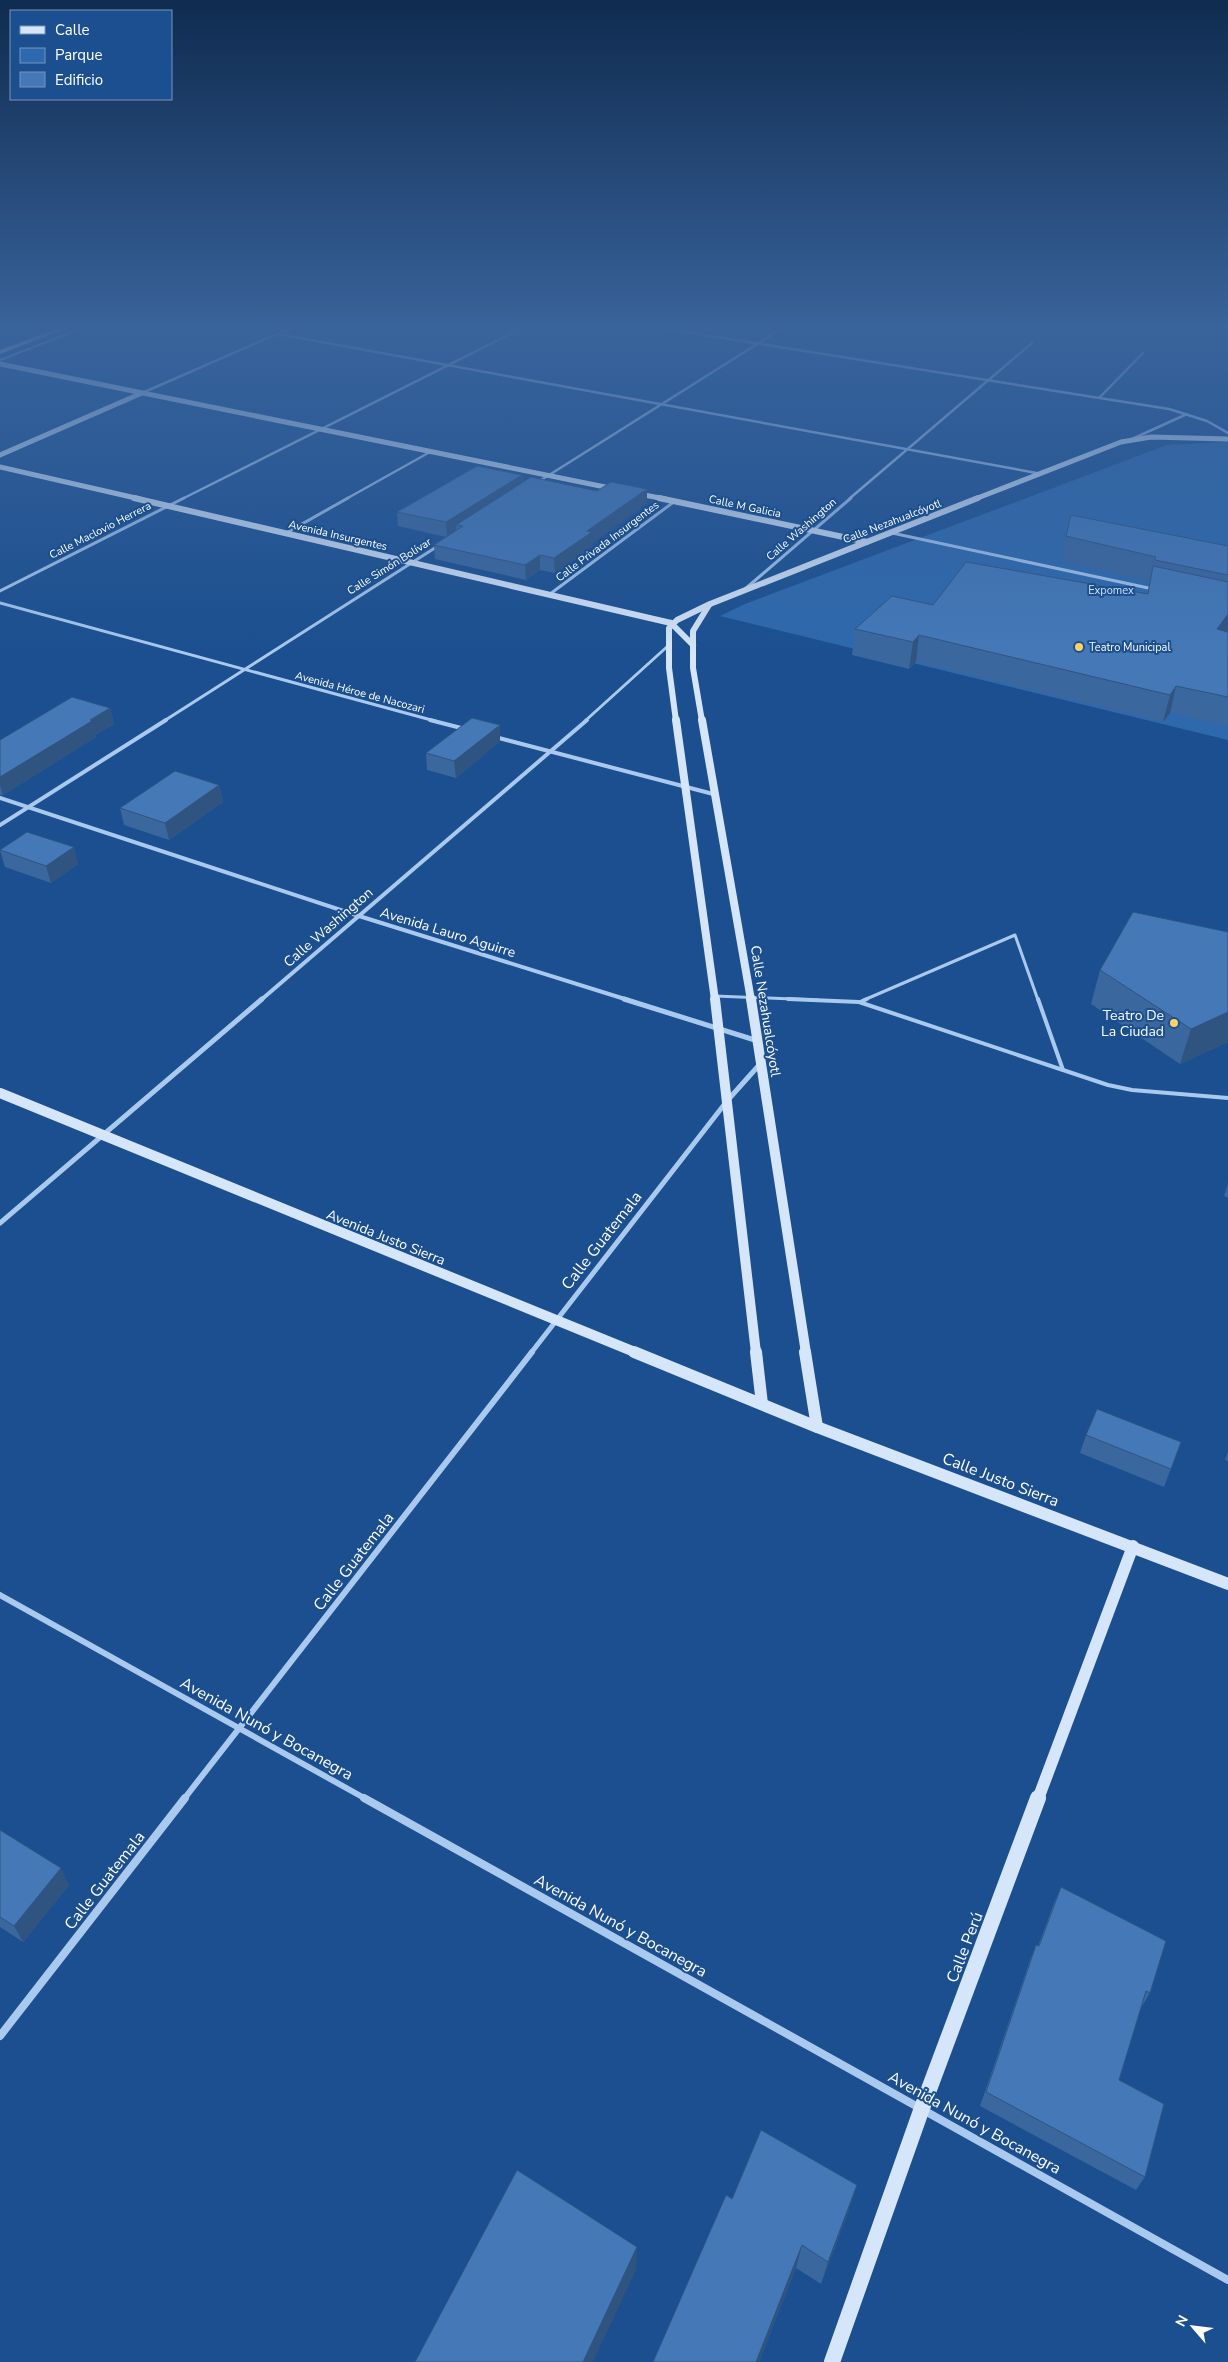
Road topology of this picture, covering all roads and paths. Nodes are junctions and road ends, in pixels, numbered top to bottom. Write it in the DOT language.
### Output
graph roads {
  1 [pos="48,434"];
  2 [pos="308,434"];
  3 [pos="343,434"];
  4 [pos="613,434"];
  5 [pos="833,434"];
  6 [pos="925,434"];
  7 [pos="1143,434"];
  8 [pos="1132,439"];
  9 [pos="1228,439"];
  10 [pos="909,448"];
  11 [pos="430,452"];
  12 [pos="0,455"];
  13 [pos="0,467"];
  14 [pos="1042,474"];
  15 [pos="547,476"];
  16 [pos="530,487"];
  17 [pos="620,490"];
  18 [pos="629,492"];
  19 [pos="675,502"];
  20 [pos="168,505"];
  21 [pos="812,530"];
  22 [pos="286,533"];
  23 [pos="892,533"];
  24 [pos="446,541"];
  25 [pos="868,542"];
  26 [pos="412,562"];
  27 [pos="1160,590"];
  28 [pos="0,591"];
  29 [pos="741,592"];
  30 [pos="550,594"];
  31 [pos="0,603"];
  32 [pos="710,604"];
  33 [pos="671,624"];
  34 [pos="669,645"];
  35 [pos="692,646"];
  36 [pos="242,669"];
  37 [pos="474,732"];
  38 [pos="493,737"];
  39 [pos="551,752"];
  40 [pos="685,787"];
  41 [pos="717,795"];
  42 [pos="0,798"];
  43 [pos="28,807"];
  44 [pos="0,825"];
  45 [pos="359,916"];
  46 [pos="714,996"];
  47 [pos="751,998"];
  48 [pos="859,1002"];
  49 [pos="719,1029"];
  50 [pos="758,1041"];
  51 [pos="760,1063"];
  52 [pos="1063,1070"];
  53 [pos="0,1093"];
  54 [pos="1228,1098"];
  55 [pos="727,1102"];
  56 [pos="102,1136"];
  57 [pos="0,1223"];
  58 [pos="555,1321"];
  59 [pos="762,1404"];
  60 [pos="817,1427"];
  61 [pos="1133,1546"];
  62 [pos="1228,1584"];
  63 [pos="0,1595"];
  64 [pos="240,1728"];
  65 [pos="0,2036"];
  66 [pos="922,2108"];
  67 [pos="1228,2280"];
  68 [pos="832,2362"];
  1 -- 12 [label="street"];
  2 -- 20 [label="street, Calle Maclovio Herrera"];
  3 -- 11 [label="street"];
  4 -- 15 [label="street"];
  5 -- 10 [label="street"];
  6 -- 10 [label="street, Calle Washington"];
  7 -- 8 [label="street"];
  8 -- 9 [label="street, Calle Nezahualcóyotl"];
  8 -- 14 [label="street, Calle Nezahualcóyotl"];
  10 -- 14 [label="street"];
  10 -- 21 [label="street, Calle Washington"];
  11 -- 15 [label="street"];
  11 -- 22 [label="street"];
  13 -- 20 [label="street, Avenida Insurgentes"];
  14 -- 23 [label="street, Calle Nezahualcóyotl"];
  15 -- 16 [label="street"];
  15 -- 17 [label="street"];
  18 -- 19 [label="street, Calle M Galicia"];
  19 -- 21 [label="street, Calle M Galicia"];
  19 -- 30 [label="street, Calle Privada Insurgentes"];
  20 -- 22 [label="street, Avenida Insurgentes"];
  20 -- 28 [label="street, Calle Maclovio Herrera"];
  21 -- 25 [label="street, Calle M Galicia"];
  21 -- 29 [label="street, Calle Washington"];
  22 -- 26 [label="street, Avenida Insurgentes"];
  23 -- 25 [label="street, Calle Nezahualcóyotl"];
  23 -- 27 [label="street"];
  24 -- 26 [label="street, Calle Simón Bolívar"];
  25 -- 29 [label="street, Calle Nezahualcóyotl"];
  26 -- 30 [label="street, Avenida Insurgentes"];
  26 -- 36 [label="street, Calle Simón Bolívar"];
  29 -- 32 [label="street, Calle Nezahualcóyotl"];
  30 -- 33 [label="street, Avenida Insurgentes"];
  31 -- 36 [label="street, Avenida Héroe de Nacozari"];
  32 -- 33 [label="street, Calle Nezahualcóyotl"];
  32 -- 35 [label="street, Calle Nezahualcóyotl"];
  33 -- 34 [label="street"];
  33 -- 35 [label="street"];
  34 -- 39 [label="street, Calle Washington"];
  34 -- 40 [label="street"];
  35 -- 41 [label="street, Calle Nezahualcóyotl"];
  36 -- 37 [label="street, Avenida Héroe de Nacozari"];
  36 -- 43 [label="street, Calle Simón Bolívar"];
  38 -- 39 [label="street"];
  39 -- 40 [label="street"];
  39 -- 45 [label="street, Calle Washington"];
  40 -- 41 [label="street"];
  40 -- 46 [label="street"];
  41 -- 47 [label="street, Calle Nezahualcóyotl"];
  42 -- 43 [label="street, Avenida Lauro Aguirre"];
  43 -- 44 [label="street, Calle Simón Bolívar"];
  43 -- 45 [label="street, Avenida Lauro Aguirre"];
  45 -- 49 [label="street, Avenida Lauro Aguirre"];
  45 -- 56 [label="street, Calle Washington"];
  46 -- 47 [label="lane"];
  46 -- 49 [label="street"];
  47 -- 48 [label="lane"];
  47 -- 50 [label="street, Calle Nezahualcóyotl"];
  48 -- 52 [label="lane"];
  48 -- 52 [label="lane"];
  49 -- 50 [label="street, Avenida Lauro Aguirre"];
  49 -- 55 [label="street"];
  50 -- 51 [label="street, Calle Nezahualcóyotl"];
  51 -- 55 [label="street, Calle Guatemala"];
  51 -- 60 [label="street, Calle Nezahualcóyotl"];
  52 -- 54 [label="lane"];
  53 -- 56 [label="street, Avenida Justo Sierra"];
  55 -- 58 [label="street, Calle Guatemala"];
  55 -- 59 [label="street"];
  56 -- 57 [label="street, Calle Washington"];
  56 -- 58 [label="street, Avenida Justo Sierra"];
  58 -- 59 [label="street, Avenida Justo Sierra"];
  58 -- 64 [label="street, Calle Guatemala"];
  59 -- 60 [label="street, Calle Justo Sierra"];
  60 -- 61 [label="street, Calle Justo Sierra"];
  61 -- 62 [label="street, Calle Justo Sierra"];
  61 -- 66 [label="street, Calle Perú"];
  63 -- 64 [label="street, Avenida Nunó y Bocanegra"];
  64 -- 65 [label="street, Calle Guatemala"];
  64 -- 66 [label="street, Avenida Nunó y Bocanegra"];
  66 -- 67 [label="street, Avenida Nunó y Bocanegra"];
  66 -- 68 [label="street, Calle Perú"];
}
